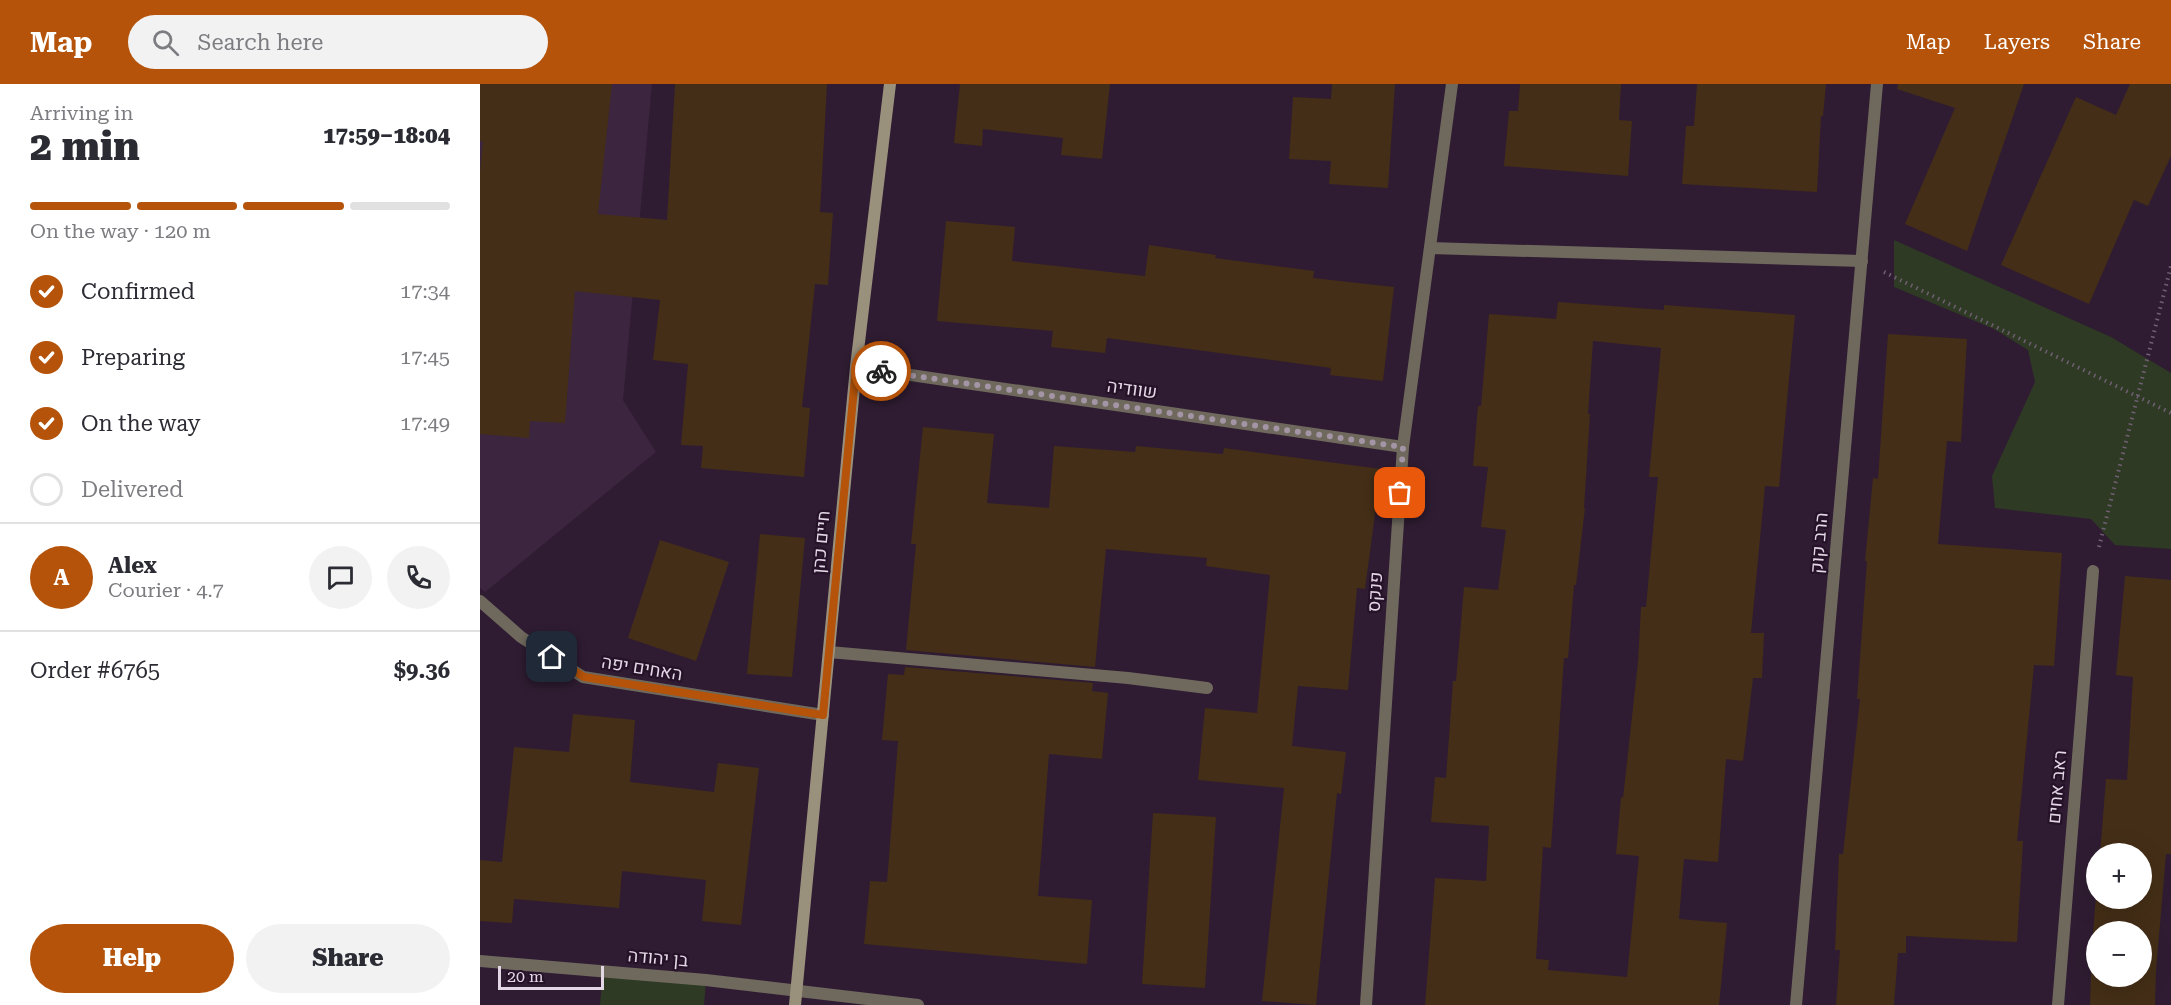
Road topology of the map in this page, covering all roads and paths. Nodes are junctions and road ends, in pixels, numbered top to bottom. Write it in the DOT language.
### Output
graph roads {
  1 [pos="890,84"];
  2 [pos="1452,84"];
  3 [pos="1877,84"];
  4 [pos="1430,248"];
  5 [pos="1862,261"];
  6 [pos="2171,266"];
  7 [pos="856,367"];
  8 [pos="2138,396"];
  9 [pos="2171,413"];
  10 [pos="1403,447"];
  11 [pos="2093,571"];
  12 [pos="480,601"];
  13 [pos="829,652"];
  14 [pos="1207,688"];
  15 [pos="823,715"];
  16 [pos="480,961"];
  17 [pos="797,989"];
  18 [pos="795,1005"];
  19 [pos="918,1005"];
  20 [pos="1366,1005"];
  21 [pos="1796,1005"];
  22 [pos="2058,1005"];
  1 -- 7 [label="street, חיים כהן"];
  2 -- 4 [label="street, פנקס"];
  3 -- 5 [label="street, הרב קוק"];
  4 -- 5 [label="street"];
  4 -- 10 [label="street, פנקס"];
  5 -- 8 [label="path"];
  5 -- 21 [label="street, הרב קוק"];
  6 -- 8 [label="path"];
  7 -- 10 [label="street, שוודיה"];
  7 -- 13 [label="street, חיים כהן"];
  8 -- 9 [label="path"];
  8 -- 11 [label="path"];
  10 -- 20 [label="street, פנקס"];
  11 -- 22 [label="street, ראב אחים"];
  12 -- 15 [label="street, האחים יפה"];
  13 -- 14 [label="street"];
  13 -- 15 [label="street, חיים כהן"];
  15 -- 17 [label="street, חיים כהן"];
  16 -- 17 [label="street, בן יהודה"];
  17 -- 18 [label="street, חיים כהן"];
  17 -- 19 [label="street, בן יהודה"];
}
